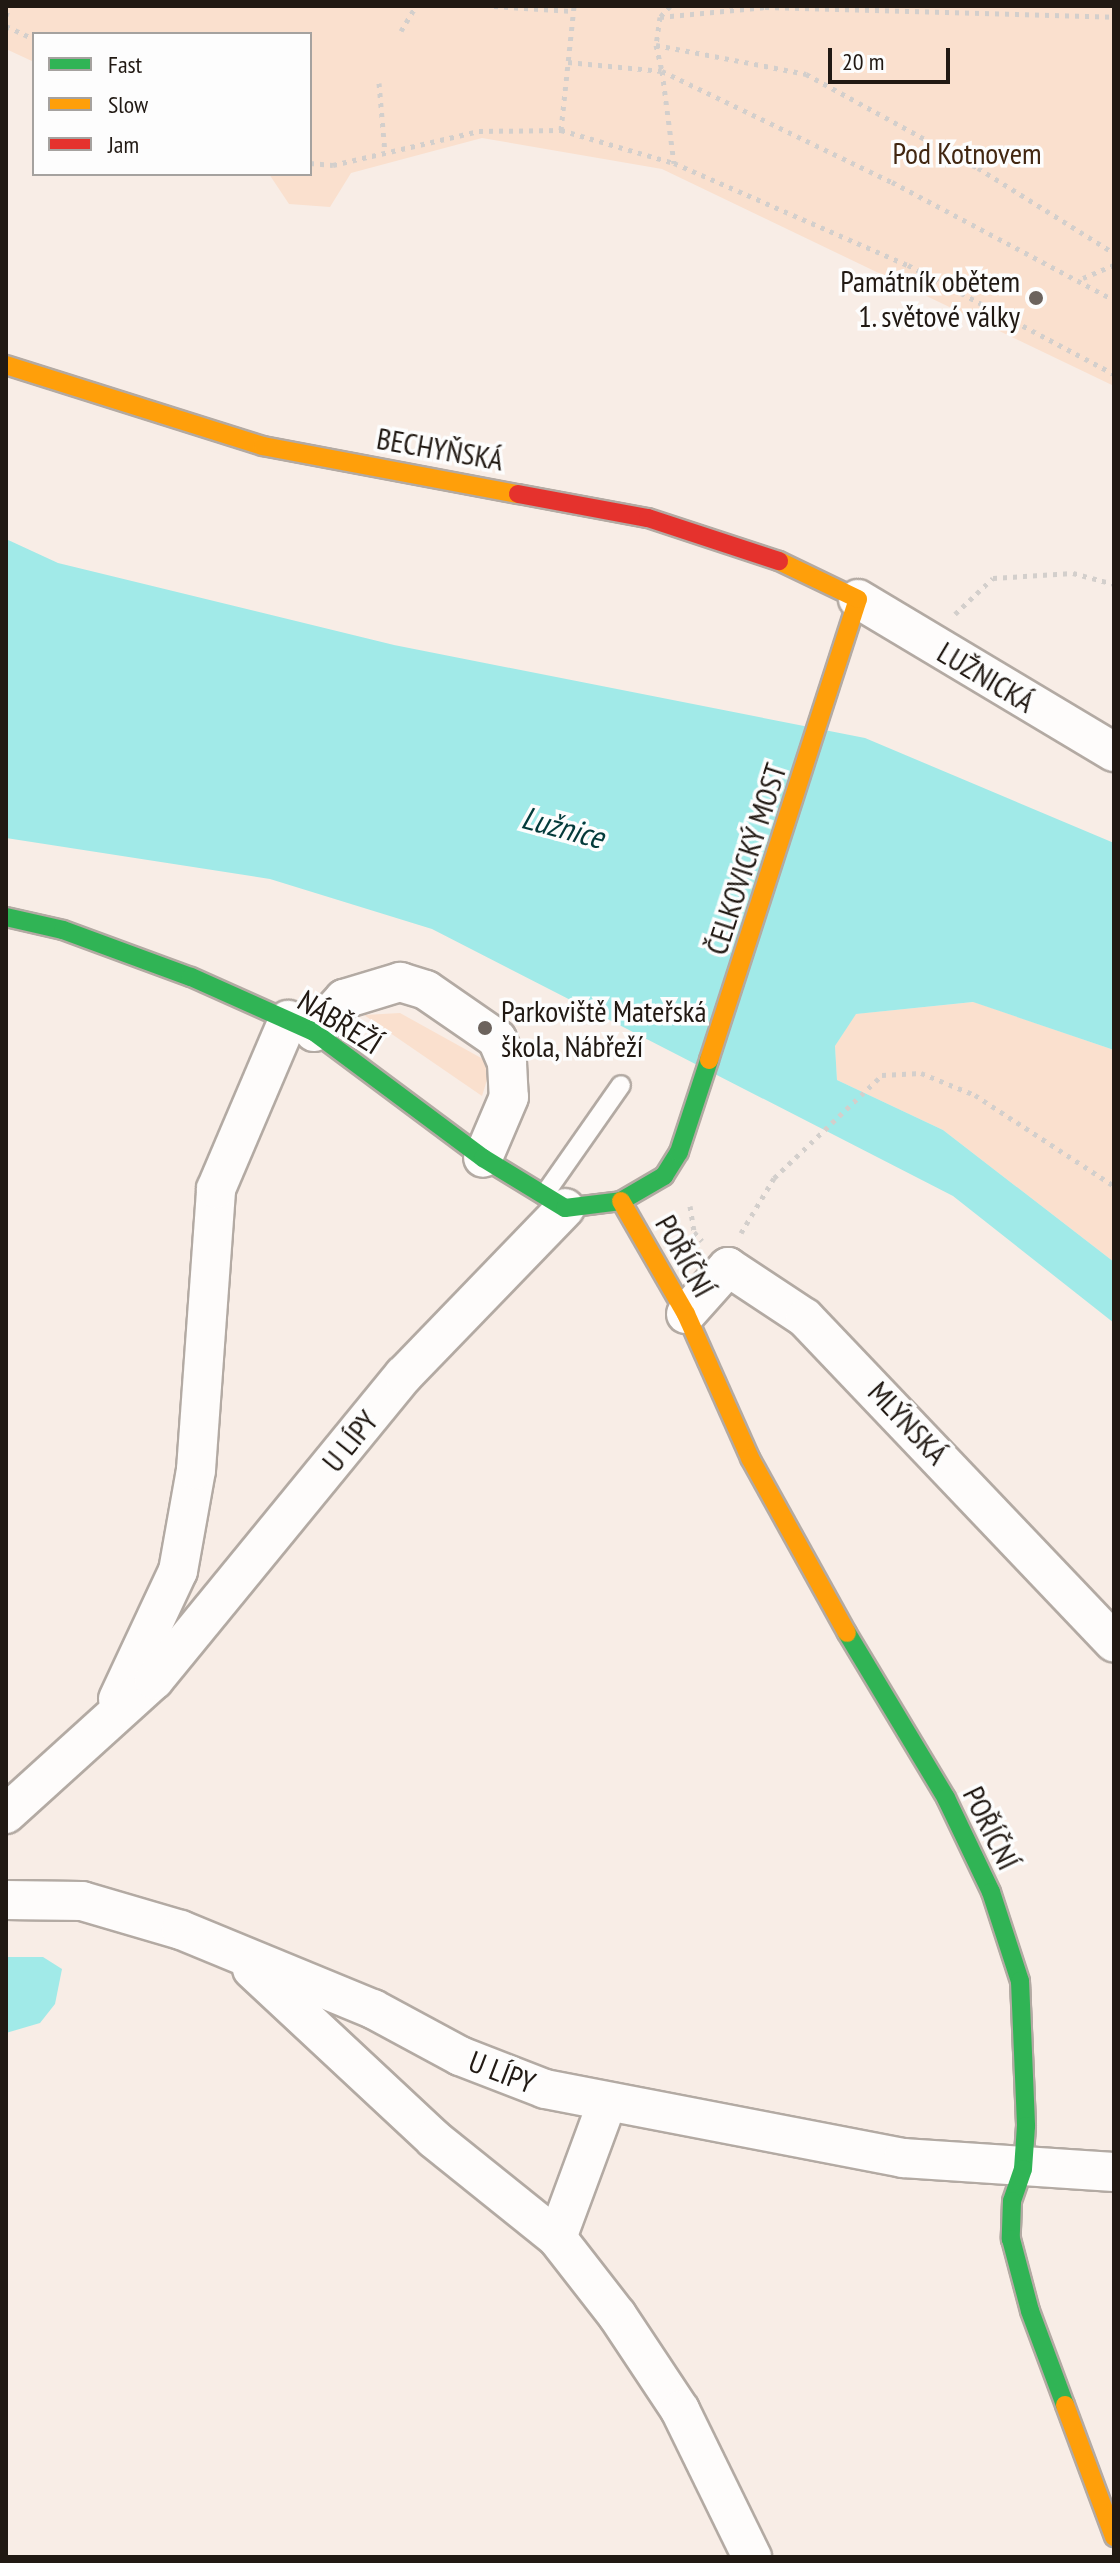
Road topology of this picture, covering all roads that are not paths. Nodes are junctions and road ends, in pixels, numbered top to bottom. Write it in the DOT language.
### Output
graph roads {
  1 [pos="6,365"];
  2 [pos="858,599"];
  3 [pos="1114,752"];
  4 [pos="6,917"];
  5 [pos="301,1026"];
  6 [pos="621,1085"];
  7 [pos="483,1158"];
  8 [pos="621,1201"];
  9 [pos="554,1202"];
  10 [pos="686,1314"];
  11 [pos="1114,1643"];
  12 [pos="105,1725"];
  13 [pos="6,1814"];
  14 [pos="6,1900"];
  15 [pos="229,1948"];
  16 [pos="607,2103"];
  17 [pos="1023,2169"];
  18 [pos="1114,2172"];
  19 [pos="557,2238"];
  20 [pos="1114,2537"];
  21 [pos="752,2557"];
  1 -- 2 [label="street, BECHYŇSKÁ"];
  2 -- 3 [label="street, LUŽNICKÁ"];
  2 -- 8 [label="street, ČELKOVICKÝ MOST"];
  4 -- 5 [label="street, NÁBŘEŽÍ"];
  5 -- 7 [label="street, NÁBŘEŽÍ"];
  5 -- 7 [label="street"];
  5 -- 12 [label="street"];
  6 -- 9 [label="lane"];
  7 -- 9 [label="street, NÁBŘEŽÍ"];
  8 -- 9 [label="street"];
  8 -- 10 [label="street, POŘÍČNÍ"];
  9 -- 12 [label="street, U LÍPY"];
  10 -- 11 [label="street, MLÝNSKÁ"];
  10 -- 17 [label="street, POŘÍČNÍ"];
  12 -- 13 [label="street, U LÍPY"];
  14 -- 15 [label="street, U LÍPY"];
  15 -- 16 [label="street, U LÍPY"];
  15 -- 19 [label="street"];
  16 -- 17 [label="street, U LÍPY"];
  16 -- 19 [label="street"];
  17 -- 18 [label="street, U LÍPY"];
  17 -- 20 [label="street, POŘÍČNÍ"];
  19 -- 21 [label="street"];
}
